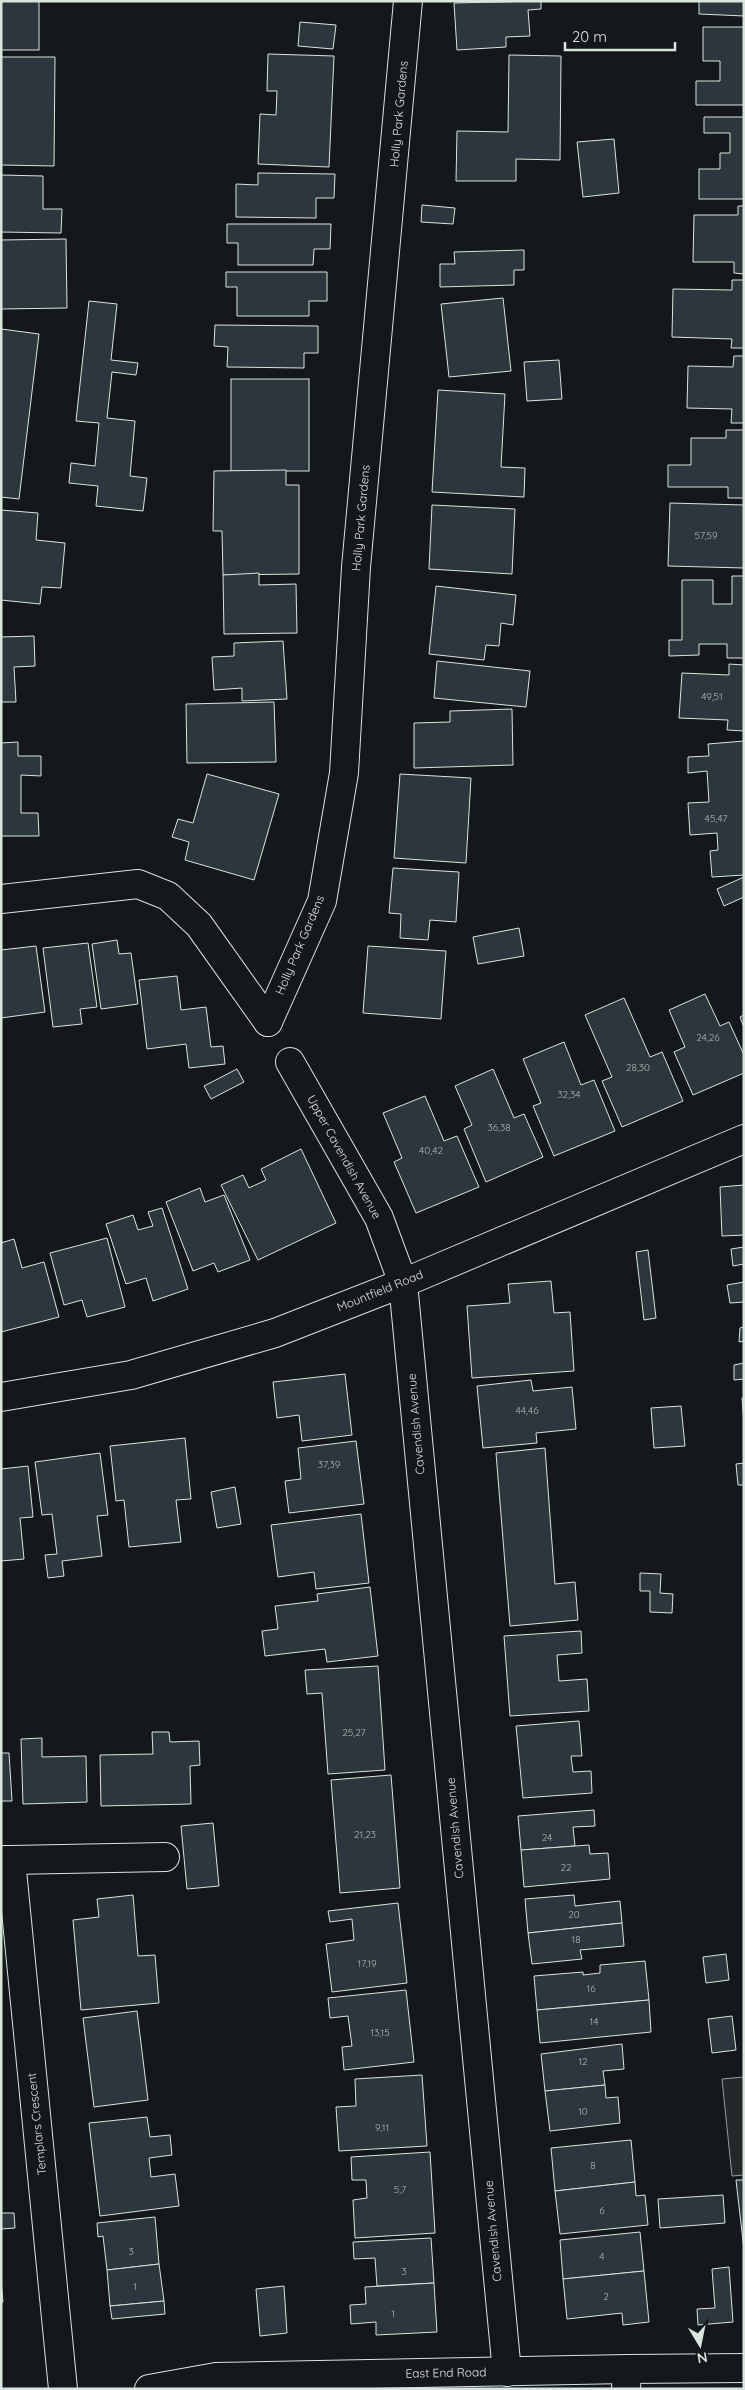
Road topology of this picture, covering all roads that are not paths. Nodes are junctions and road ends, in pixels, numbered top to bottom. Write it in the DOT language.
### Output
graph roads {
  1 [pos="408,1"];
  2 [pos="1,899"];
  3 [pos="290,1062"];
  4 [pos="744,1139"];
  5 [pos="402,1283"];
  6 [pos="1,1397"];
  7 [pos="165,1857"];
  8 [pos="6,1860"];
  9 [pos="744,2368"];
  10 [pos="507,2372"];
  11 [pos="626,2379"];
  12 [pos="63,2389"];
  13 [pos="150,2389"];
  1 -- 2 [label="street, Holly Park Gardens"];
  3 -- 5 [label="street, Upper Cavendish Avenue"];
  4 -- 5 [label="street, Mountfield Road"];
  5 -- 6 [label="street, Mountfield Road"];
  5 -- 10 [label="street, Cavendish Avenue"];
  7 -- 8 [label="street, Templars Crescent"];
  8 -- 12 [label="street, Templars Crescent"];
  9 -- 11 [label="street, East End Road"];
  10 -- 11 [label="street, East End Road"];
  10 -- 13 [label="street, East End Road"];
}
